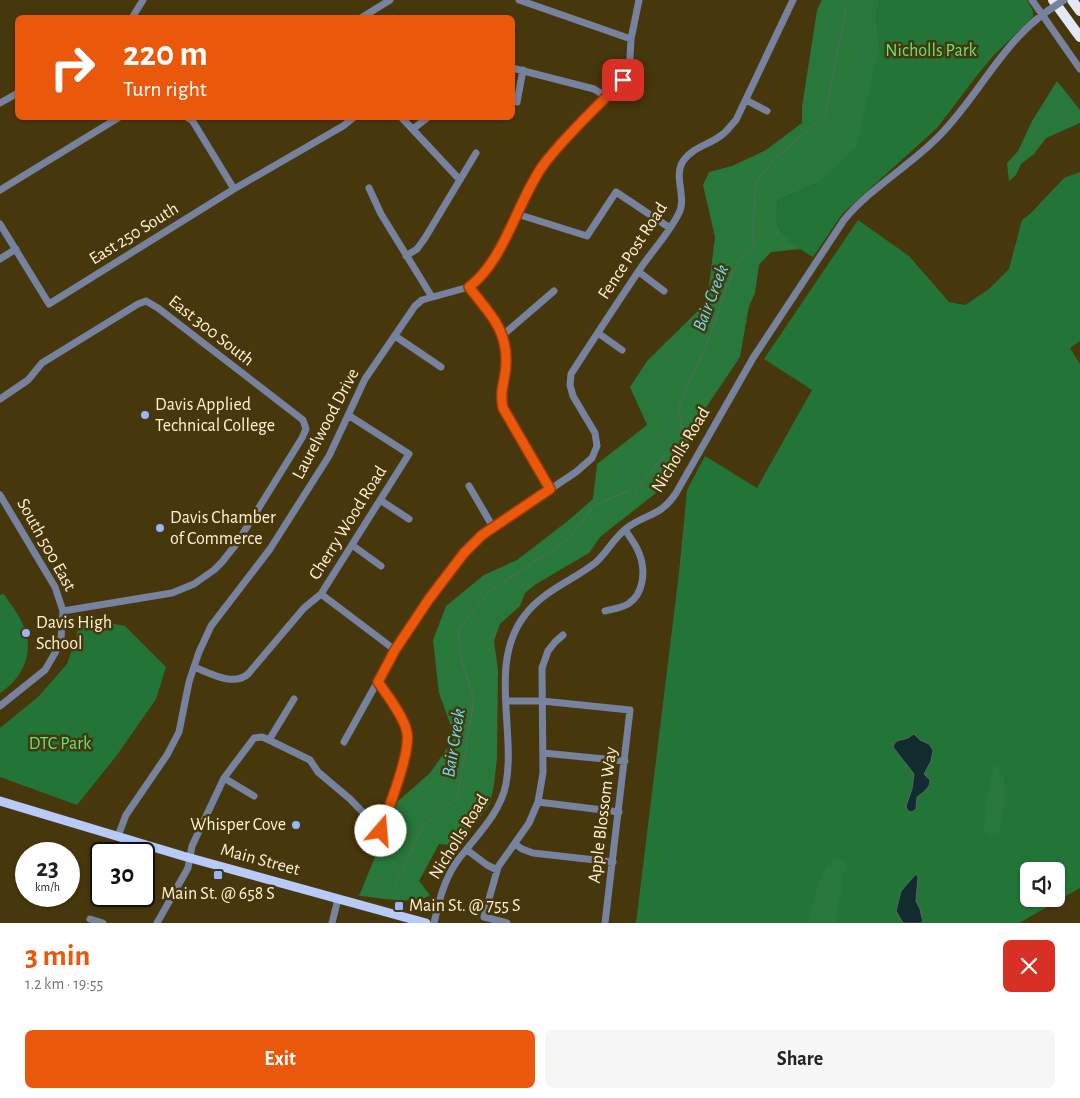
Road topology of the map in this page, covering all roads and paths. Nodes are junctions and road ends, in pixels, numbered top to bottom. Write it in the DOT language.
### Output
graph roads {
  1 [pos="143,0"];
  2 [pos="390,0"];
  3 [pos="519,0"];
  4 [pos="639,0"];
  5 [pos="793,0"];
  6 [pos="1032,0"];
  7 [pos="1054,0"];
  8 [pos="1064,0"];
  9 [pos="1072,0"];
  10 [pos="1080,11"];
  11 [pos="134,15"];
  12 [pos="366,15"];
  13 [pos="1042,15"];
  14 [pos="1080,37"];
  15 [pos="631,39"];
  16 [pos="515,69"];
  17 [pos="1080,69"];
  18 [pos="523,70"];
  19 [pos="15,95"];
  20 [pos="607,97"];
  21 [pos="746,100"];
  22 [pos="518,102"];
  23 [pos="0,103"];
  24 [pos="767,111"];
  25 [pos="115,120"];
  26 [pos="193,120"];
  27 [pos="351,120"];
  28 [pos="404,120"];
  29 [pos="424,120"];
  30 [pos="413,129"];
  31 [pos="476,153"];
  32 [pos="460,180"];
  33 [pos="369,188"];
  34 [pos="234,189"];
  35 [pos="0,190"];
  36 [pos="517,214"];
  37 [pos="0,224"];
  38 [pos="670,228"];
  39 [pos="16,249"];
  40 [pos="406,256"];
  41 [pos="0,259"];
  42 [pos="639,272"];
  43 [pos="469,287"];
  44 [pos="554,291"];
  45 [pos="664,291"];
  46 [pos="432,297"];
  47 [pos="598,333"];
  48 [pos="503,335"];
  49 [pos="395,336"];
  50 [pos="622,350"];
  51 [pos="441,367"];
  52 [pos="0,399"];
  53 [pos="348,415"];
  54 [pos="468,486"];
  55 [pos="550,489"];
  56 [pos="0,495"];
  57 [pos="380,500"];
  58 [pos="409,519"];
  59 [pos="493,527"];
  60 [pos="625,530"];
  61 [pos="352,546"];
  62 [pos="381,566"];
  63 [pos="322,594"];
  64 [pos="63,611"];
  65 [pos="606,611"];
  66 [pos="563,635"];
  67 [pos="395,650"];
  68 [pos="194,667"];
  69 [pos="378,682"];
  70 [pos="294,699"];
  71 [pos="542,701"];
  72 [pos="506,702"];
  73 [pos="0,706"];
  74 [pos="269,740"];
  75 [pos="344,742"];
  76 [pos="543,753"];
  77 [pos="625,761"];
  78 [pos="224,778"];
  79 [pos="254,796"];
  80 [pos="0,801"];
  81 [pos="538,802"];
  82 [pos="618,812"];
  83 [pos="118,836"];
  84 [pos="515,844"];
  85 [pos="466,850"];
  86 [pos="190,858"];
  87 [pos="613,862"];
  88 [pos="497,870"];
  89 [pos="338,899"];
  90 [pos="90,919"];
  91 [pos="104,923"];
  92 [pos="156,923"];
  93 [pos="332,923"];
  94 [pos="426,923"];
  95 [pos="434,923"];
  96 [pos="507,923"];
  97 [pos="605,923"];
  1 -- 11 [label="street"];
  2 -- 12 [label="street"];
  3 -- 15 [label="street"];
  4 -- 15 [label="street"];
  5 -- 21 [label="street, Fence Post Road"];
  6 -- 13 [label="street"];
  7 -- 14 [label="highway"];
  8 -- 13 [label="street, Nicholls Road, bridge"];
  9 -- 10 [label="highway"];
  13 -- 17 [label="street"];
  13 -- 60 [label="street, Nicholls Road"];
  15 -- 20 [label="street"];
  16 -- 18 [label="street"];
  18 -- 20 [label="street"];
  18 -- 22 [label="street"];
  19 -- 23 [label="street"];
  20 -- 36 [label="street"];
  21 -- 24 [label="street"];
  21 -- 38 [label="street, Fence Post Road"];
  25 -- 35 [label="street"];
  26 -- 34 [label="street"];
  27 -- 34 [label="street, East 250 South"];
  28 -- 30 [label="street"];
  29 -- 30 [label="street"];
  30 -- 32 [label="street"];
  31 -- 32 [label="street"];
  32 -- 40 [label="street"];
  33 -- 40 [label="street"];
  34 -- 39 [label="street, East 250 South"];
  36 -- 38 [label="street"];
  36 -- 43 [label="street"];
  37 -- 39 [label="street"];
  38 -- 42 [label="street, Fence Post Road"];
  39 -- 41 [label="street"];
  40 -- 46 [label="street"];
  42 -- 45 [label="street"];
  42 -- 47 [label="street, Fence Post Road"];
  43 -- 46 [label="street"];
  43 -- 48 [label="street"];
  44 -- 48 [label="street"];
  46 -- 49 [label="street, Laurelwood Drive"];
  47 -- 50 [label="street"];
  47 -- 55 [label="street, Fence Post Road"];
  48 -- 55 [label="street"];
  49 -- 51 [label="street"];
  49 -- 53 [label="street, Laurelwood Drive"];
  52 -- 64 [label="street, East 300 South"];
  53 -- 57 [label="street, Cherry Wood Road"];
  53 -- 68 [label="street, Laurelwood Drive"];
  54 -- 59 [label="street"];
  55 -- 59 [label="street, Fence Post Road"];
  56 -- 64 [label="street, South 500 East"];
  57 -- 58 [label="street"];
  57 -- 61 [label="street, Cherry Wood Road"];
  59 -- 67 [label="street, Fence Post Road"];
  60 -- 65 [label="street"];
  60 -- 72 [label="street, Nicholls Road"];
  61 -- 62 [label="street"];
  61 -- 63 [label="street, Cherry Wood Road"];
  63 -- 67 [label="street"];
  63 -- 68 [label="street, Cherry Wood Road"];
  64 -- 73 [label="street, South 500 East"];
  66 -- 71 [label="street"];
  67 -- 69 [label="street, Fence Post Road"];
  68 -- 83 [label="street, Laurelwood Drive"];
  69 -- 74 [label="street"];
  69 -- 75 [label="street, Fence Post Road"];
  70 -- 74 [label="street"];
  71 -- 72 [label="street"];
  71 -- 76 [label="street"];
  71 -- 77 [label="street, Apple Blossom Way"];
  72 -- 85 [label="street, Nicholls Road"];
  74 -- 78 [label="street"];
  76 -- 77 [label="street"];
  76 -- 81 [label="street"];
  77 -- 82 [label="street, Apple Blossom Way"];
  78 -- 79 [label="street"];
  78 -- 86 [label="street"];
  80 -- 83 [label="main road, Main Street"];
  81 -- 82 [label="street"];
  81 -- 84 [label="street"];
  82 -- 87 [label="street, Apple Blossom Way"];
  83 -- 86 [label="main road, Main Street"];
  84 -- 87 [label="street"];
  84 -- 88 [label="street"];
  85 -- 88 [label="street"];
  85 -- 95 [label="street, Nicholls Road"];
  86 -- 89 [label="main road, Main Street"];
  86 -- 92 [label="street"];
  87 -- 97 [label="street, Apple Blossom Way"];
  88 -- 96 [label="street"];
  89 -- 93 [label="street"];
  89 -- 94 [label="main road, Main Street"];
  90 -- 91 [label="street"];
}
